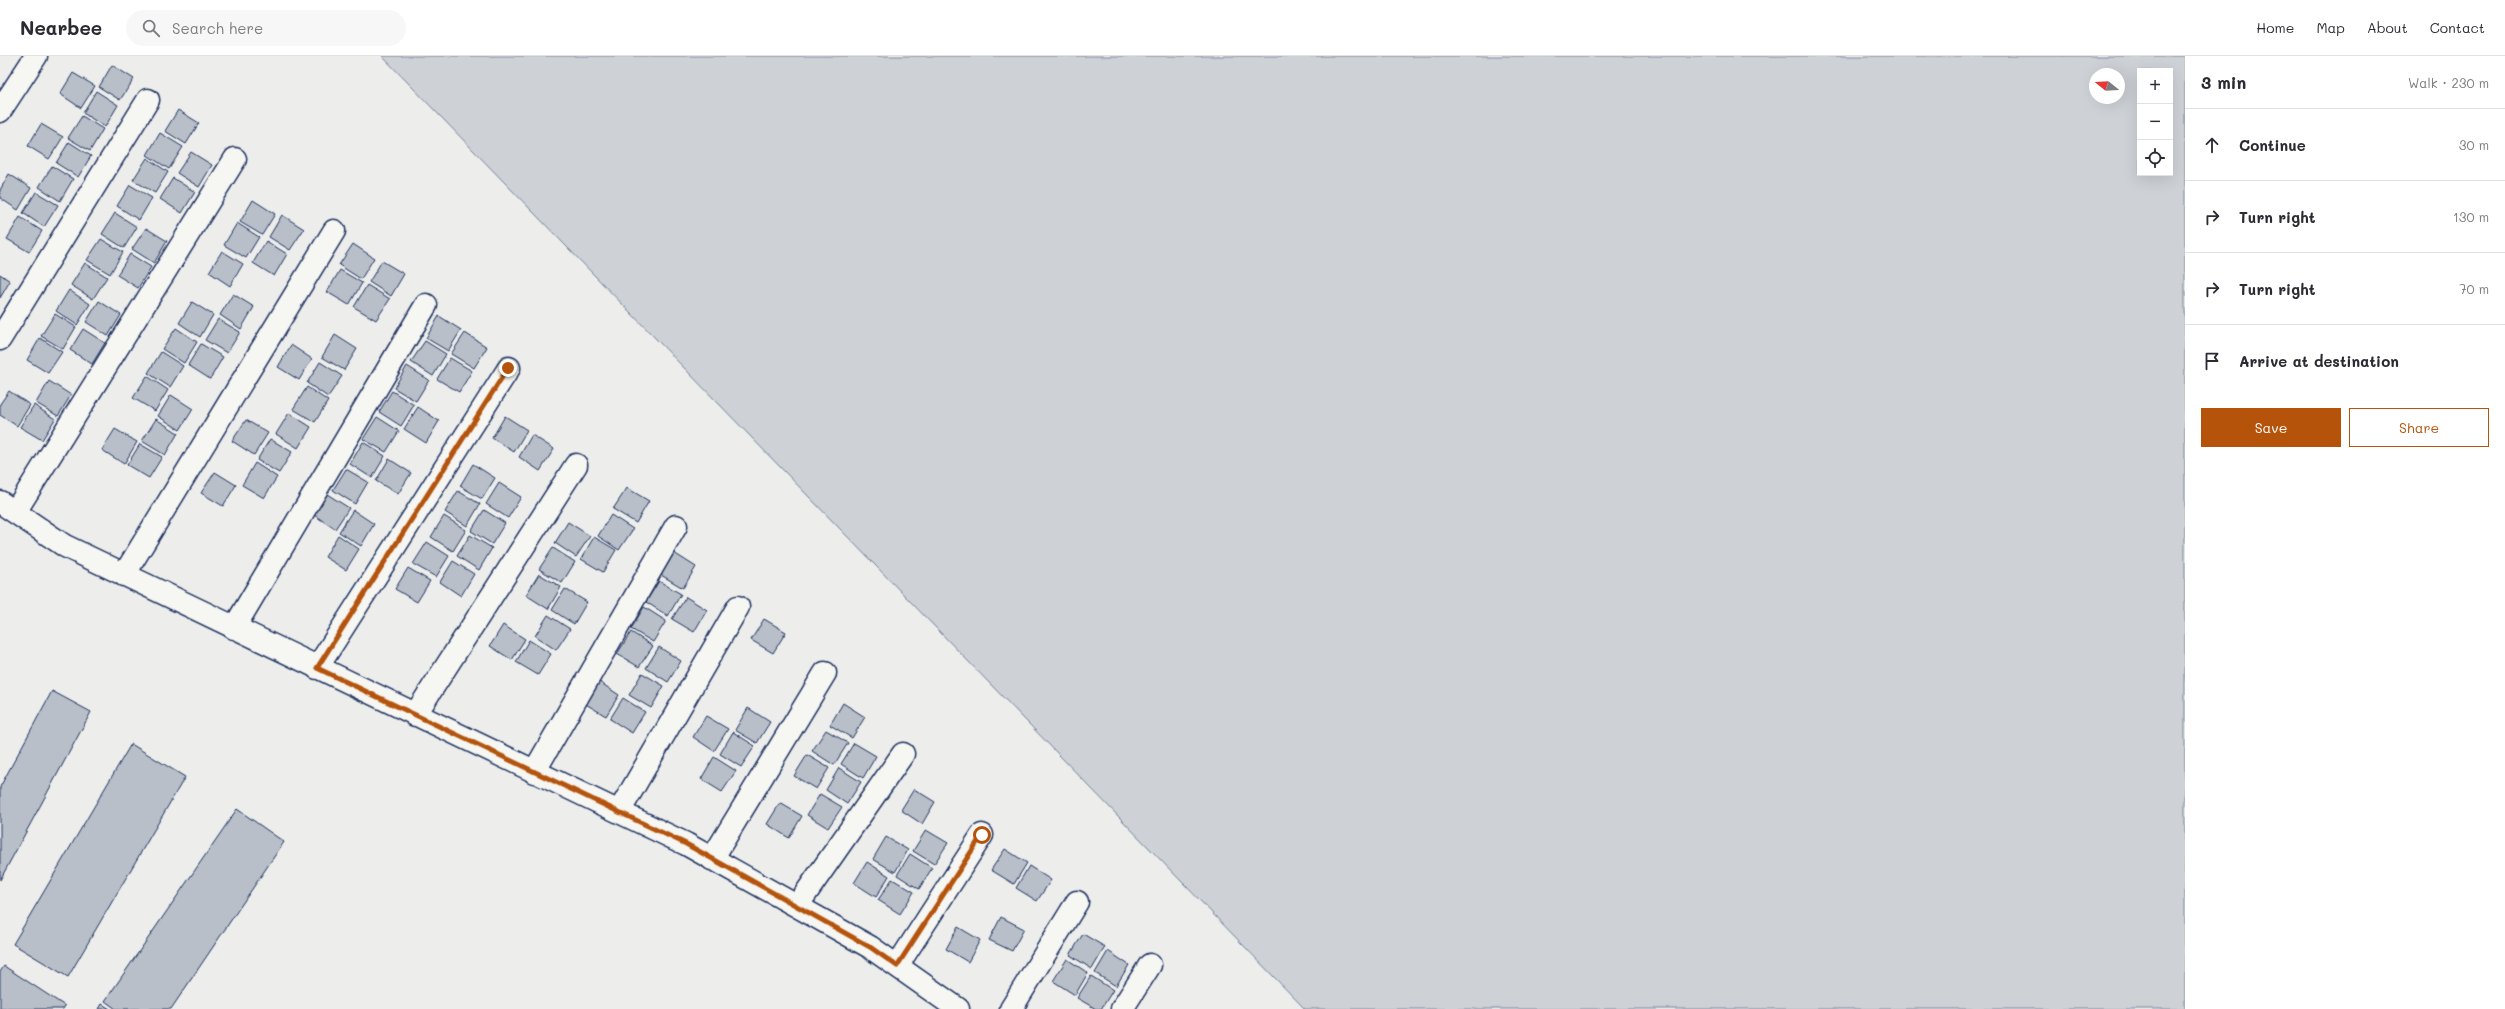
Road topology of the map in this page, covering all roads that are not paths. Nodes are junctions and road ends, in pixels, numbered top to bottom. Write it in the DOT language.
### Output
graph roads {
  1 [pos="36,56"];
  2 [pos="148,100"];
  3 [pos="0,111"];
  4 [pos="235,159"];
  5 [pos="334,231"];
  6 [pos="426,305"];
  7 [pos="0,339"];
  8 [pos="508,368"];
  9 [pos="576,465"];
  10 [pos="7,507"];
  11 [pos="676,526"];
  12 [pos="124,575"];
  13 [pos="738,607"];
  14 [pos="234,628"];
  15 [pos="317,668"];
  16 [pos="825,673"];
  17 [pos="415,715"];
  18 [pos="903,754"];
  19 [pos="534,772"];
  20 [pos="619,812"];
  21 [pos="982,835"];
  22 [pos="712,859"];
  23 [pos="1077,902"];
  24 [pos="798,906"];
  25 [pos="1150,965"];
  26 [pos="897,966"];
  27 [pos="958,1009"];
  28 [pos="1011,1009"];
  29 [pos="1122,1009"];
  1 -- 3 [label="street"];
  2 -- 7 [label="street"];
  4 -- 10 [label="street"];
  5 -- 12 [label="street"];
  6 -- 14 [label="street"];
  8 -- 15 [label="street"];
  9 -- 17 [label="street"];
  10 -- 12 [label="street"];
  11 -- 19 [label="street"];
  12 -- 14 [label="street"];
  13 -- 20 [label="street"];
  14 -- 15 [label="street"];
  15 -- 17 [label="street"];
  16 -- 22 [label="street"];
  17 -- 19 [label="street"];
  18 -- 24 [label="street"];
  19 -- 20 [label="street"];
  20 -- 22 [label="street"];
  21 -- 26 [label="street"];
  22 -- 24 [label="street"];
  23 -- 28 [label="street"];
  24 -- 26 [label="street"];
  25 -- 29 [label="street"];
  26 -- 27 [label="street"];
}
